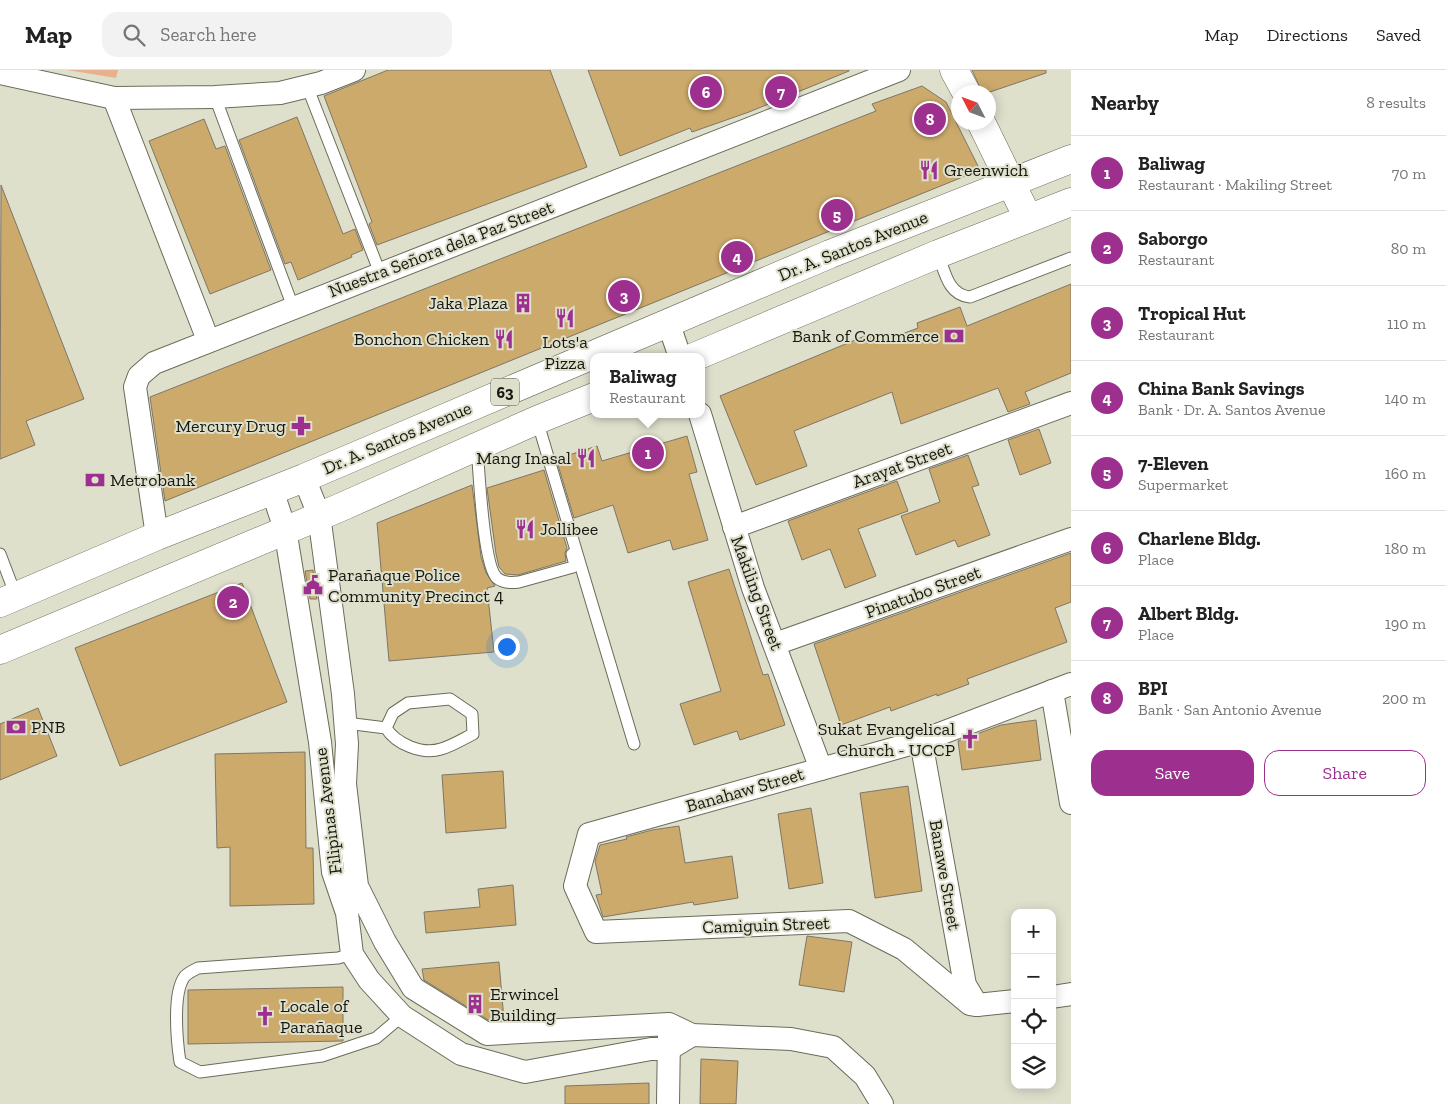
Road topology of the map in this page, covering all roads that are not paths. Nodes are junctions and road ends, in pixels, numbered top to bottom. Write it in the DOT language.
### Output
graph roads {
  1 [pos="354,70"];
  2 [pos="899,70"];
  3 [pos="954,70"];
  4 [pos="0,72"];
  5 [pos="962,85"];
  6 [pos="307,86"];
  7 [pos="214,97"];
  8 [pos="114,98"];
  9 [pos="985,130"];
  10 [pos="1071,159"];
  11 [pos="1011,181"];
  12 [pos="1071,202"];
  13 [pos="1028,218"];
  14 [pos="938,254"];
  15 [pos="1071,258"];
  16 [pos="380,274"];
  17 [pos="293,307"];
  18 [pos="668,322"];
  19 [pos="208,340"];
  20 [pos="596,353"];
  21 [pos="679,353"];
  22 [pos="703,353"];
  23 [pos="590,355"];
  24 [pos="590,399"];
  25 [pos="1071,403"];
  26 [pos="701,418"];
  27 [pos="537,420"];
  28 [pos="477,446"];
  29 [pos="304,478"];
  30 [pos="272,490"];
  31 [pos="558,494"];
  32 [pos="319,516"];
  33 [pos="734,527"];
  34 [pos="285,529"];
  35 [pos="157,536"];
  36 [pos="1071,539"];
  37 [pos="0,554"];
  38 [pos="8,600"];
  39 [pos="775,644"];
  40 [pos="0,650"];
  41 [pos="1062,687"];
  42 [pos="386,728"];
  43 [pos="346,734"];
  44 [pos="921,741"];
  45 [pos="320,742"];
  46 [pos="634,744"];
  47 [pos="821,769"];
  48 [pos="335,784"];
  49 [pos="1071,804"];
  50 [pos="588,834"];
  51 [pos="385,942"];
  52 [pos="352,954"];
  53 [pos="1071,994"];
  54 [pos="1056,996"];
  55 [pos="1011,1002"];
  56 [pos="977,1006"];
  57 [pos="402,1016"];
  58 [pos="669,1024"];
  59 [pos="692,1035"];
  60 [pos="668,1049"];
  61 [pos="668,1104"];
  62 [pos="882,1104"];
  1 -- 6 [label="street"];
  2 -- 16 [label="street, Nuestra Señora dela Paz Street"];
  3 -- 5 [label="main road"];
  4 -- 8 [label="street"];
  6 -- 7 [label="street"];
  6 -- 16 [label="lane"];
  7 -- 8 [label="street"];
  7 -- 17 [label="lane"];
  8 -- 19 [label="street"];
  9 -- 11 [label="main road"];
  10 -- 11 [label="main road, Dr. A. Santos Avenue / 63"];
  11 -- 13 [label="main road"];
  11 -- 18 [label="main road, Dr. A. Santos Avenue / 63"];
  12 -- 13 [label="main road"];
  13 -- 14 [label="main road"];
  14 -- 15 [label="lane"];
  14 -- 22 [label="main road"];
  16 -- 17 [label="street, Nuestra Señora dela Paz Street"];
  17 -- 19 [label="street, Nuestra Señora dela Paz Street"];
  18 -- 20 [label="main road, Dr. A. Santos Avenue / 63"];
  18 -- 21 [label="street"];
  19 -- 35 [label="street, Nuestra Señora dela Paz Street"];
  23 -- 29 [label="main road, Dr. A. Santos Avenue / 63"];
  24 -- 27 [label="main road, 63"];
  25 -- 33 [label="street, Arayat Street"];
  26 -- 33 [label="street, Makiling Street"];
  27 -- 28 [label="main road, 63"];
  27 -- 31 [label="lane"];
  28 -- 31 [label="lane"];
  28 -- 32 [label="main road, 63"];
  29 -- 30 [label="main road, Dr. A. Santos Avenue / 63"];
  29 -- 32 [label="street, Filipinas Avenue"];
  30 -- 34 [label="street, Filipinas Avenue"];
  30 -- 35 [label="main road, Dr. A. Santos Avenue / 63"];
  31 -- 46 [label="lane"];
  32 -- 34 [label="main road, 63"];
  32 -- 43 [label="street, Filipinas Avenue"];
  33 -- 39 [label="street, Makiling Street"];
  34 -- 40 [label="main road, 63"];
  34 -- 45 [label="street, Filipinas Avenue"];
  35 -- 38 [label="main road, Dr. A. Santos Avenue / 63"];
  36 -- 39 [label="street, Pinatubo Street"];
  37 -- 38 [label="lane"];
  39 -- 47 [label="street, Makiling Street"];
  41 -- 44 [label="street, Banahaw Street"];
  41 -- 49 [label="street"];
  42 -- 42 [label="lane"];
  42 -- 43 [label="lane"];
  43 -- 45 [label="street"];
  43 -- 48 [label="street, Filipinas Avenue"];
  44 -- 47 [label="street, Banahaw Street"];
  44 -- 56 [label="street, Banawe Street"];
  45 -- 48 [label="street, Filipinas Avenue"];
  47 -- 50 [label="street, Banahaw Street"];
  48 -- 51 [label="street, Filipinas Avenue"];
  48 -- 52 [label="street, Filipinas Avenue"];
  50 -- 56 [label="street, Camiguin Street"];
  51 -- 52 [label="street"];
  51 -- 58 [label="street, Filipinas Avenue"];
  52 -- 57 [label="street, Filipinas Avenue"];
  52 -- 57 [label="lane"];
  53 -- 54 [label="street"];
  55 -- 56 [label="street"];
  57 -- 60 [label="street, Filipinas Avenue"];
  58 -- 59 [label="street, Filipinas Avenue"];
  58 -- 60 [label="street"];
  59 -- 60 [label="street, Filipinas Avenue"];
  59 -- 62 [label="street, Filipinas Avenue"];
  60 -- 61 [label="street"];
}
